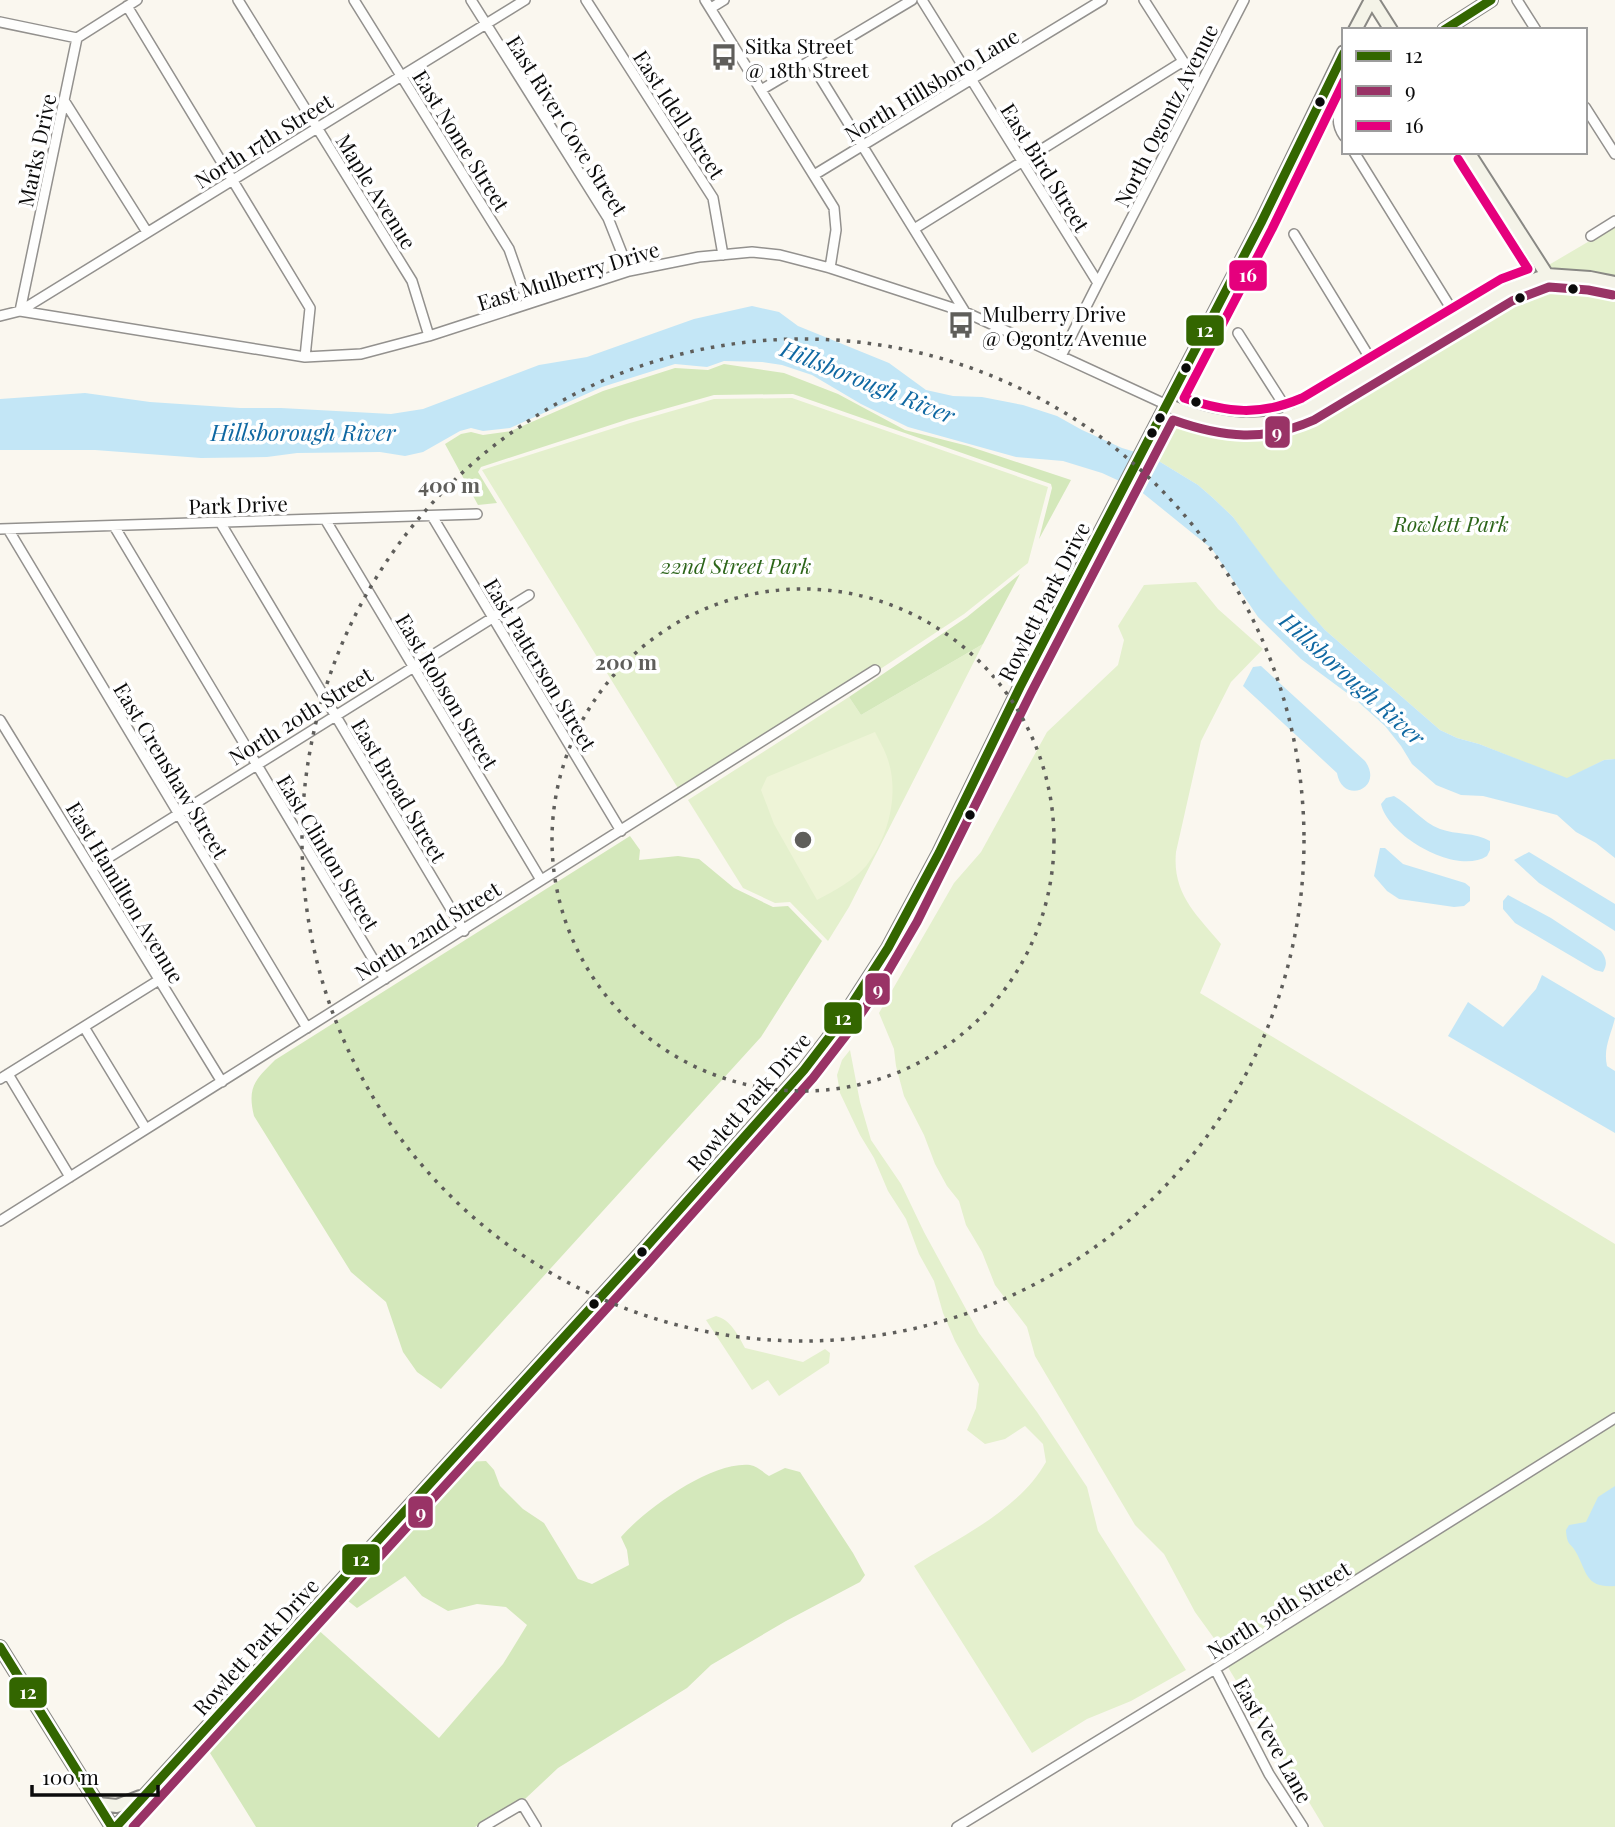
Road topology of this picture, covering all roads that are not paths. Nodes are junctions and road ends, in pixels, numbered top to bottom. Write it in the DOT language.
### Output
graph roads {
  1 [pos="137,0"];
  2 [pos="238,0"];
  3 [pos="354,0"];
  4 [pos="471,0"];
  5 [pos="525,0"];
  6 [pos="586,0"];
  7 [pos="724,0"];
  8 [pos="912,0"];
  9 [pos="922,0"];
  10 [pos="1102,0"];
  11 [pos="1144,0"];
  12 [pos="1244,0"];
  13 [pos="1371,0"];
  14 [pos="1491,0"];
  15 [pos="1517,0"];
  16 [pos="708,4"];
  17 [pos="127,6"];
  18 [pos="0,22"];
  19 [pos="486,24"];
  20 [pos="1356,28"];
  21 [pos="1390,28"];
  22 [pos="1447,28"];
  23 [pos="1535,28"];
  24 [pos="77,38"];
  25 [pos="1342,56"];
  26 [pos="810,61"];
  27 [pos="1182,62"];
  28 [pos="401,76"];
  29 [pos="971,80"];
  30 [pos="1199,86"];
  31 [pos="761,90"];
  32 [pos="65,102"];
  33 [pos="1342,103"];
  34 [pos="1587,110"];
  35 [pos="317,128"];
  36 [pos="1342,133"];
  37 [pos="863,146"];
  38 [pos="1355,154"];
  39 [pos="1469,154"];
  40 [pos="1615,154"];
  41 [pos="1022,162"];
  42 [pos="814,175"];
  43 [pos="233,180"];
  44 [pos="1615,221"];
  45 [pos="914,229"];
  46 [pos="147,232"];
  47 [pos="1294,234"];
  48 [pos="1591,236"];
  49 [pos="723,255"];
  50 [pos="830,268"];
  51 [pos="629,271"];
  52 [pos="1547,275"];
  53 [pos="1098,283"];
  54 [pos="1615,283"];
  55 [pos="528,303"];
  56 [pos="20,311"];
  57 [pos="965,312"];
  58 [pos="0,316"];
  59 [pos="1457,318"];
  60 [pos="1238,333"];
  61 [pos="429,336"];
  62 [pos="1060,356"];
  63 [pos="305,357"];
  64 [pos="1376,368"];
  65 [pos="1167,405"];
  66 [pos="1291,416"];
  67 [pos="477,514"];
  68 [pos="432,516"];
  69 [pos="325,519"];
  70 [pos="220,522"];
  71 [pos="114,526"];
  72 [pos="4,529"];
  73 [pos="528,595"];
  74 [pos="492,618"];
  75 [pos="413,667"];
  76 [pos="875,670"];
  77 [pos="335,716"];
  78 [pos="0,720"];
  79 [pos="256,765"];
  80 [pos="178,815"];
  81 [pos="621,831"];
  82 [pos="92,868"];
  83 [pos="541,880"];
  84 [pos="464,930"];
  85 [pos="385,979"];
  86 [pos="159,980"];
  87 [pos="83,1027"];
  88 [pos="307,1028"];
  89 [pos="4,1076"];
  90 [pos="222,1082"];
  91 [pos="146,1129"];
  92 [pos="70,1177"];
  93 [pos="0,1221"];
  94 [pos="1615,1418"];
  95 [pos="0,1647"];
  96 [pos="1215,1669"];
  97 [pos="147,1793"];
  98 [pos="98,1804"];
  99 [pos="114,1827"];
  100 [pos="483,1827"];
  101 [pos="536,1827"];
  102 [pos="957,1827"];
  103 [pos="1303,1827"];
  1 -- 17 [label="street"];
  2 -- 35 [label="street, Maple Avenue"];
  3 -- 28 [label="street, East Nome Street"];
  4 -- 19 [label="street, East River Cove Street"];
  5 -- 19 [label="street, North 17th Street"];
  6 -- 49 [label="street, East Idell Street"];
  7 -- 16 [label="street"];
  8 -- 26 [label="street"];
  9 -- 29 [label="street, East Bird Street"];
  10 -- 29 [label="street, North Hillsboro Lane"];
  11 -- 27 [label="street"];
  12 -- 30 [label="street, North Ogontz Avenue"];
  13 -- 20 [label="street"];
  13 -- 21 [label="street"];
  14 -- 22 [label="street"];
  15 -- 23 [label="street"];
  16 -- 31 [label="street"];
  17 -- 24 [label="street"];
  17 -- 43 [label="street"];
  18 -- 24 [label="street"];
  19 -- 28 [label="street, North 17th Street"];
  19 -- 51 [label="street, East River Cove Street"];
  24 -- 32 [label="street, Marks Drive"];
  25 -- 65 [label="street, Rowlett Park Drive"];
  26 -- 31 [label="street"];
  26 -- 37 [label="street"];
  27 -- 30 [label="street"];
  27 -- 41 [label="street"];
  28 -- 35 [label="street, North 17th Street"];
  28 -- 55 [label="street, East Nome Street"];
  29 -- 37 [label="street, North Hillsboro Lane"];
  29 -- 41 [label="street, East Bird Street"];
  30 -- 53 [label="street, North Ogontz Avenue"];
  31 -- 42 [label="street"];
  32 -- 46 [label="street"];
  32 -- 56 [label="street, Marks Drive"];
  33 -- 36 [label="street"];
  34 -- 40 [label="street"];
  35 -- 43 [label="street, North 17th Street"];
  35 -- 61 [label="street, Maple Avenue"];
  37 -- 42 [label="street, North Hillsboro Lane"];
  37 -- 45 [label="street"];
  38 -- 59 [label="street"];
  39 -- 52 [label="street"];
  41 -- 45 [label="street"];
  41 -- 53 [label="street, East Bird Street"];
  42 -- 50 [label="street"];
  43 -- 46 [label="street, North 17th Street"];
  43 -- 63 [label="street"];
  44 -- 48 [label="street"];
  45 -- 57 [label="street"];
  46 -- 56 [label="street, North 17th Street"];
  47 -- 64 [label="street"];
  49 -- 50 [label="street, East Mulberry Drive"];
  49 -- 51 [label="street, East Mulberry Drive"];
  50 -- 57 [label="street, East Mulberry Drive"];
  51 -- 55 [label="street, East Mulberry Drive"];
  52 -- 54 [label="street"];
  52 -- 59 [label="street"];
  53 -- 62 [label="street"];
  55 -- 61 [label="street, East Mulberry Drive"];
  56 -- 58 [label="street, East Mulberry Drive"];
  56 -- 63 [label="street, East Mulberry Drive"];
  57 -- 62 [label="street, East Mulberry Drive"];
  59 -- 64 [label="street"];
  60 -- 66 [label="street"];
  61 -- 63 [label="street, East Mulberry Drive"];
  62 -- 65 [label="street, East Mulberry Drive"];
  64 -- 66 [label="street"];
  65 -- 66 [label="street"];
  65 -- 97 [label="street, Rowlett Park Drive"];
  67 -- 68 [label="street, Park Drive"];
  68 -- 69 [label="street, Park Drive"];
  68 -- 74 [label="street, East Patterson Street"];
  69 -- 70 [label="street, Park Drive"];
  69 -- 75 [label="street, East Robson Street"];
  70 -- 71 [label="street, Park Drive"];
  70 -- 77 [label="street, East Broad Street"];
  71 -- 72 [label="street, Park Drive"];
  71 -- 79 [label="street, East Clinton Street"];
  72 -- 80 [label="street, East Crenshaw Street"];
  73 -- 74 [label="street, North 20th Street"];
  74 -- 75 [label="street, North 20th Street"];
  74 -- 81 [label="street, East Patterson Street"];
  75 -- 77 [label="street, North 20th Street"];
  75 -- 83 [label="street, East Robson Street"];
  76 -- 81 [label="street, North 22nd Street"];
  77 -- 79 [label="street, North 20th Street"];
  77 -- 84 [label="street, East Broad Street"];
  78 -- 82 [label="street, East Hamilton Avenue"];
  79 -- 80 [label="street, North 20th Street"];
  79 -- 85 [label="street, East Clinton Street"];
  80 -- 82 [label="street, North 20th Street"];
  80 -- 88 [label="street, East Crenshaw Street"];
  81 -- 83 [label="street, North 22nd Street"];
  82 -- 86 [label="street, East Hamilton Avenue"];
  83 -- 84 [label="street, North 22nd Street"];
  84 -- 85 [label="street, North 22nd Street"];
  85 -- 88 [label="street, North 22nd Street"];
  86 -- 87 [label="street"];
  86 -- 90 [label="street, East Hamilton Avenue"];
  87 -- 89 [label="street"];
  87 -- 91 [label="street"];
  88 -- 90 [label="street, North 22nd Street"];
  89 -- 92 [label="street"];
  90 -- 91 [label="street, North 22nd Street"];
  91 -- 92 [label="street, North 22nd Street"];
  92 -- 93 [label="street, North 22nd Street"];
  94 -- 96 [label="street, North 30th Street"];
  95 -- 98 [label="street"];
  96 -- 102 [label="street, North 30th Street"];
  96 -- 103 [label="street, East Veve Lane"];
  97 -- 98 [label="street"];
  97 -- 99 [label="street, Rowlett Park Drive"];
  98 -- 99 [label="street"];
  100 -- 101 [label="street"];
}
